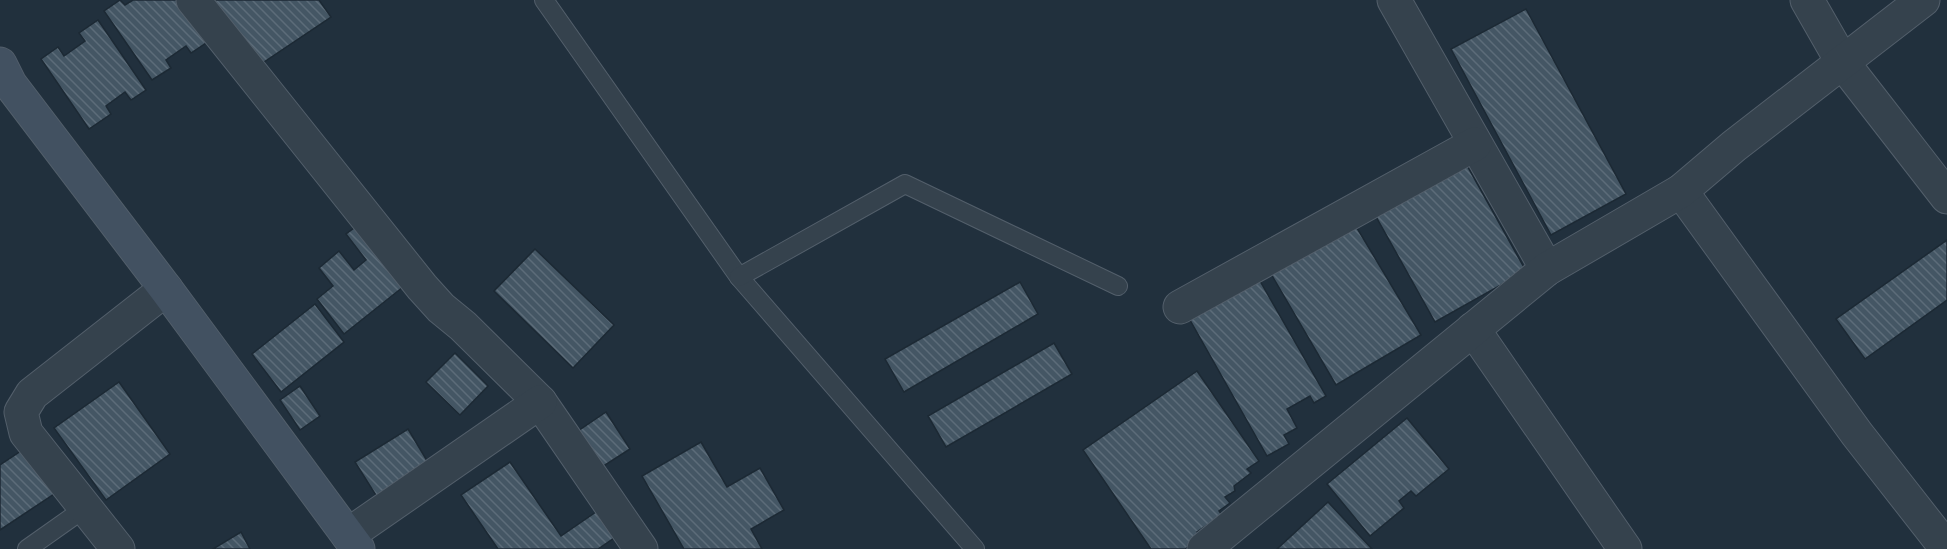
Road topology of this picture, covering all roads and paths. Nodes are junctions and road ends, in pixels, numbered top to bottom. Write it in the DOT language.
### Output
graph roads {
  1 [pos="193,0"];
  2 [pos="544,0"];
  3 [pos="1394,0"];
  4 [pos="1807,0"];
  5 [pos="1923,0"];
  6 [pos="1843,63"];
  7 [pos="0,64"];
  8 [pos="1475,144"];
  9 [pos="1681,191"];
  10 [pos="1947,197"];
  11 [pos="1547,268"];
  12 [pos="739,277"];
  13 [pos="1118,286"];
  14 [pos="166,289"];
  15 [pos="1180,307"];
  16 [pos="1473,329"];
  17 [pos="540,402"];
  18 [pos="85,508"];
  19 [pos="353,542"];
  20 [pos="27,549"];
  21 [pos="118,549"];
  22 [pos="641,549"];
  23 [pos="975,549"];
  24 [pos="1204,549"];
  25 [pos="1625,549"];
  26 [pos="1947,549"];
  1 -- 17 [label="street"];
  2 -- 12 [label="lane"];
  3 -- 8 [label="street"];
  4 -- 6 [label="street"];
  5 -- 6 [label="street"];
  6 -- 9 [label="street"];
  6 -- 10 [label="street"];
  7 -- 14 [label="street"];
  8 -- 11 [label="street"];
  8 -- 15 [label="street"];
  9 -- 11 [label="street"];
  9 -- 26 [label="street"];
  11 -- 16 [label="street"];
  12 -- 13 [label="lane"];
  12 -- 23 [label="lane"];
  14 -- 18 [label="street"];
  14 -- 19 [label="street"];
  16 -- 24 [label="street"];
  16 -- 25 [label="street"];
  17 -- 19 [label="street"];
  17 -- 22 [label="street"];
  18 -- 20 [label="lane"];
  18 -- 21 [label="street"];
}
